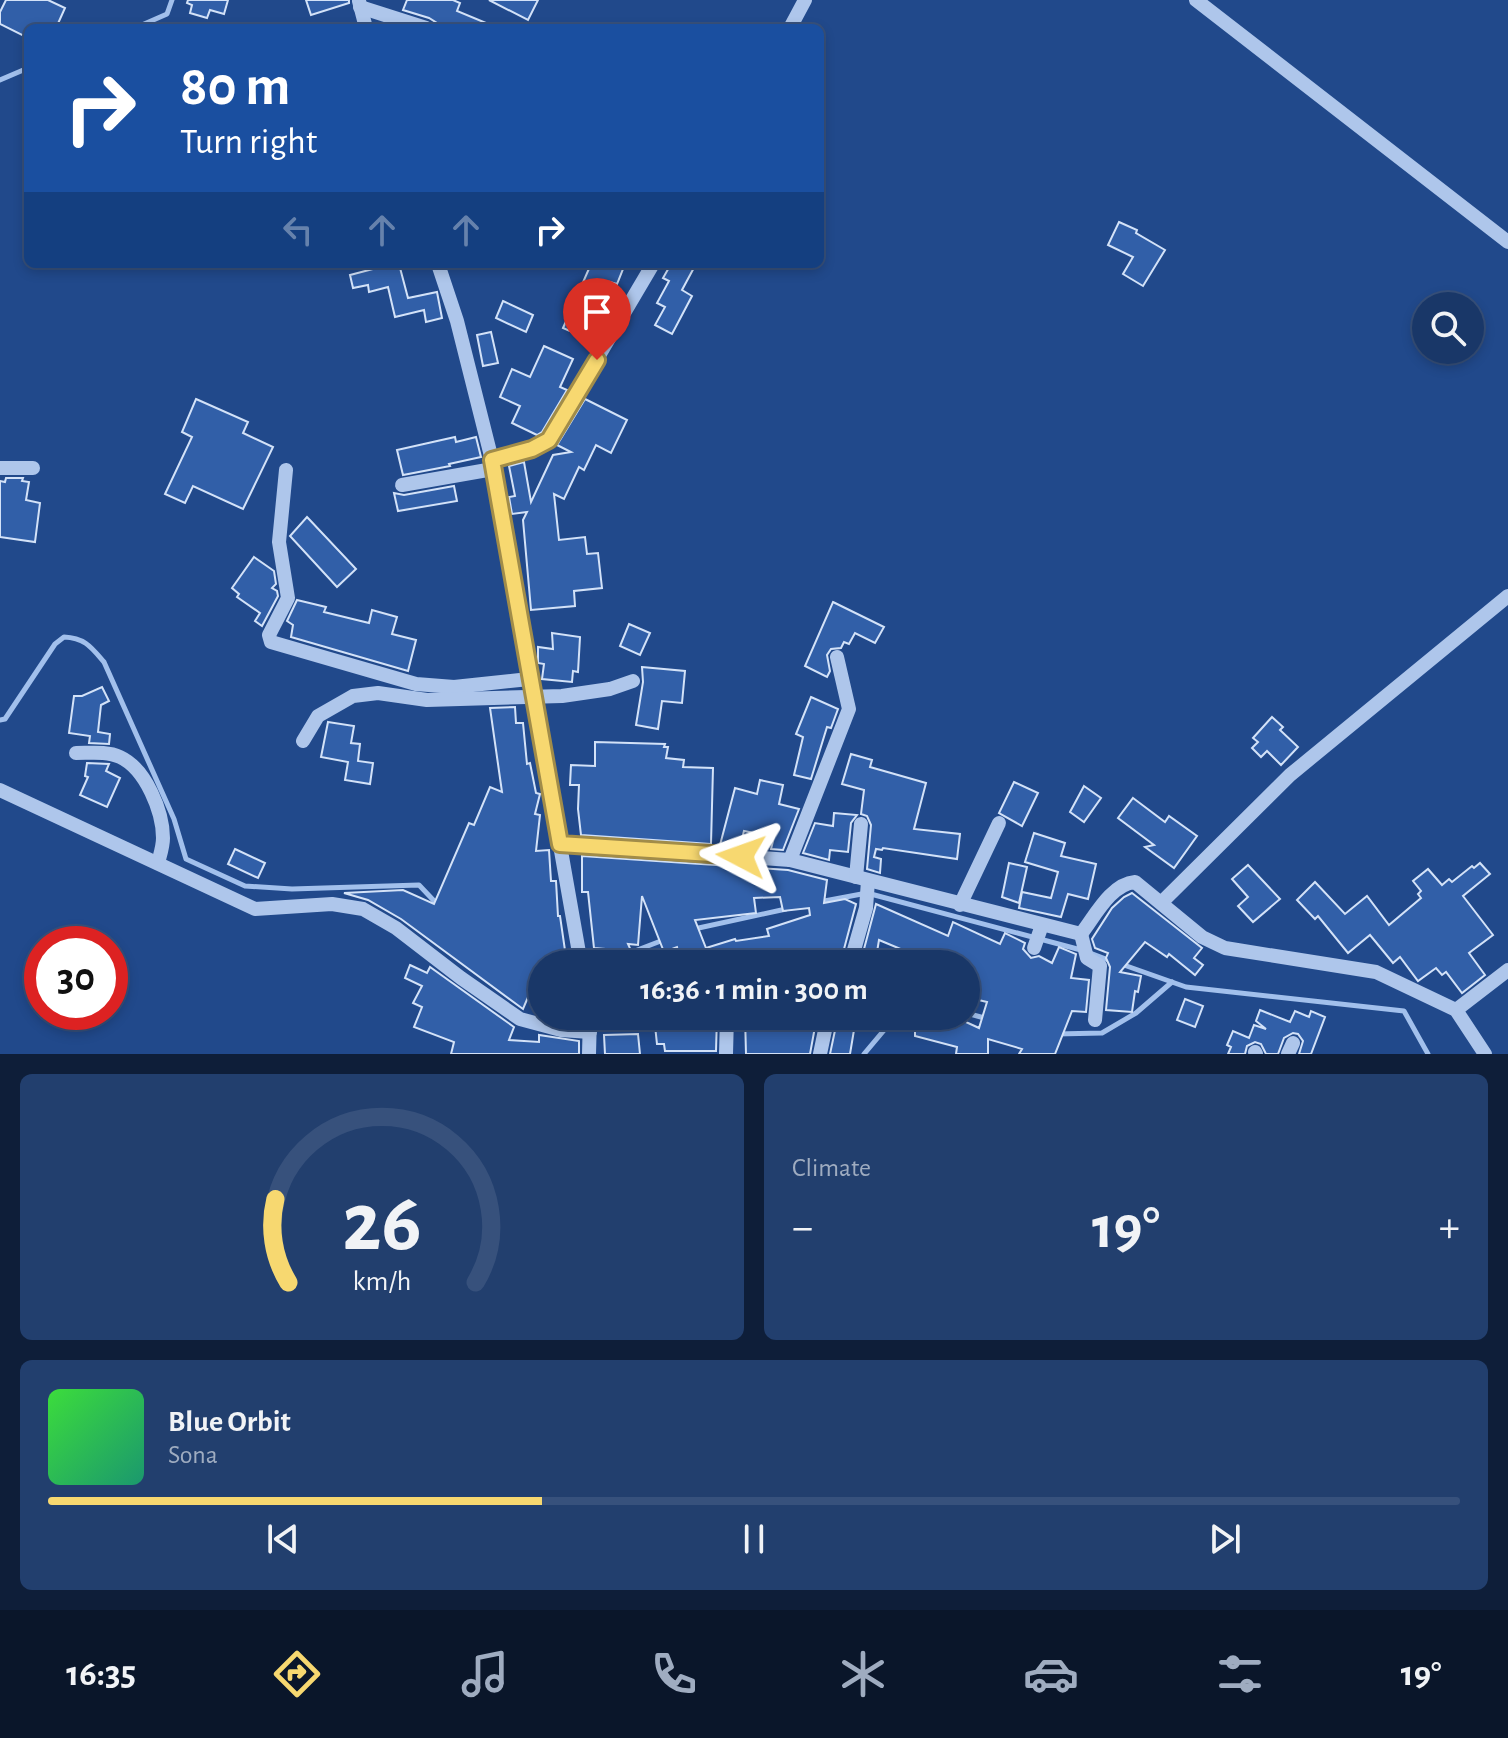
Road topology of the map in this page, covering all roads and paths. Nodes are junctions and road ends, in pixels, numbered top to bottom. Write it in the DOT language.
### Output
graph roads {
  1 [pos="805,0"];
  2 [pos="1196,0"];
  3 [pos="359,4"];
  4 [pos="365,24"];
  5 [pos="415,24"];
  6 [pos="792,24"];
  7 [pos="1508,242"];
  8 [pos="439,268"];
  9 [pos="651,268"];
  10 [pos="492,464"];
  11 [pos="0,468"];
  12 [pos="33,468"];
  13 [pos="286,470"];
  14 [pos="402,485"];
  15 [pos="1508,596"];
  16 [pos="837,657"];
  17 [pos="529,679"];
  18 [pos="633,681"];
  19 [pos="533,696"];
  20 [pos="303,741"];
  21 [pos="76,753"];
  22 [pos="0,790"];
  23 [pos="999,823"];
  24 [pos="861,824"];
  25 [pos="560,844"];
  26 [pos="790,860"];
  27 [pos="158,863"];
  28 [pos="864,882"];
  29 [pos="1162,902"];
  30 [pos="960,905"];
  31 [pos="1084,946"];
  32 [pos="579,950"];
  33 [pos="854,950"];
  34 [pos="1508,970"];
  35 [pos="1456,1010"];
  36 [pos="1095,1020"];
  37 [pos="727,1030"];
  38 [pos="825,1030"];
  39 [pos="590,1032"];
  40 [pos="589,1054"];
  41 [pos="726,1054"];
  42 [pos="820,1054"];
  43 [pos="1485,1054"];
  1 -- 6 [label="street"];
  2 -- 7 [label="street"];
  3 -- 4 [label="street"];
  3 -- 5 [label="street"];
  8 -- 10 [label="street"];
  9 -- 10 [label="street"];
  10 -- 14 [label="street"];
  10 -- 17 [label="street"];
  11 -- 12 [label="street"];
  13 -- 17 [label="street"];
  15 -- 29 [label="street"];
  16 -- 26 [label="street"];
  17 -- 19 [label="street"];
  18 -- 19 [label="street"];
  19 -- 20 [label="street"];
  19 -- 25 [label="street"];
  21 -- 27 [label="street"];
  22 -- 27 [label="street"];
  23 -- 30 [label="street"];
  24 -- 28 [label="street"];
  25 -- 26 [label="street"];
  25 -- 32 [label="street"];
  26 -- 28 [label="street"];
  27 -- 39 [label="street"];
  28 -- 30 [label="street"];
  28 -- 33 [label="street"];
  29 -- 31 [label="street"];
  29 -- 35 [label="street"];
  30 -- 31 [label="street"];
  31 -- 36 [label="street"];
  34 -- 35 [label="street"];
  35 -- 43 [label="street"];
  37 -- 41 [label="street"];
  38 -- 42 [label="street"];
  39 -- 40 [label="street"];
}
